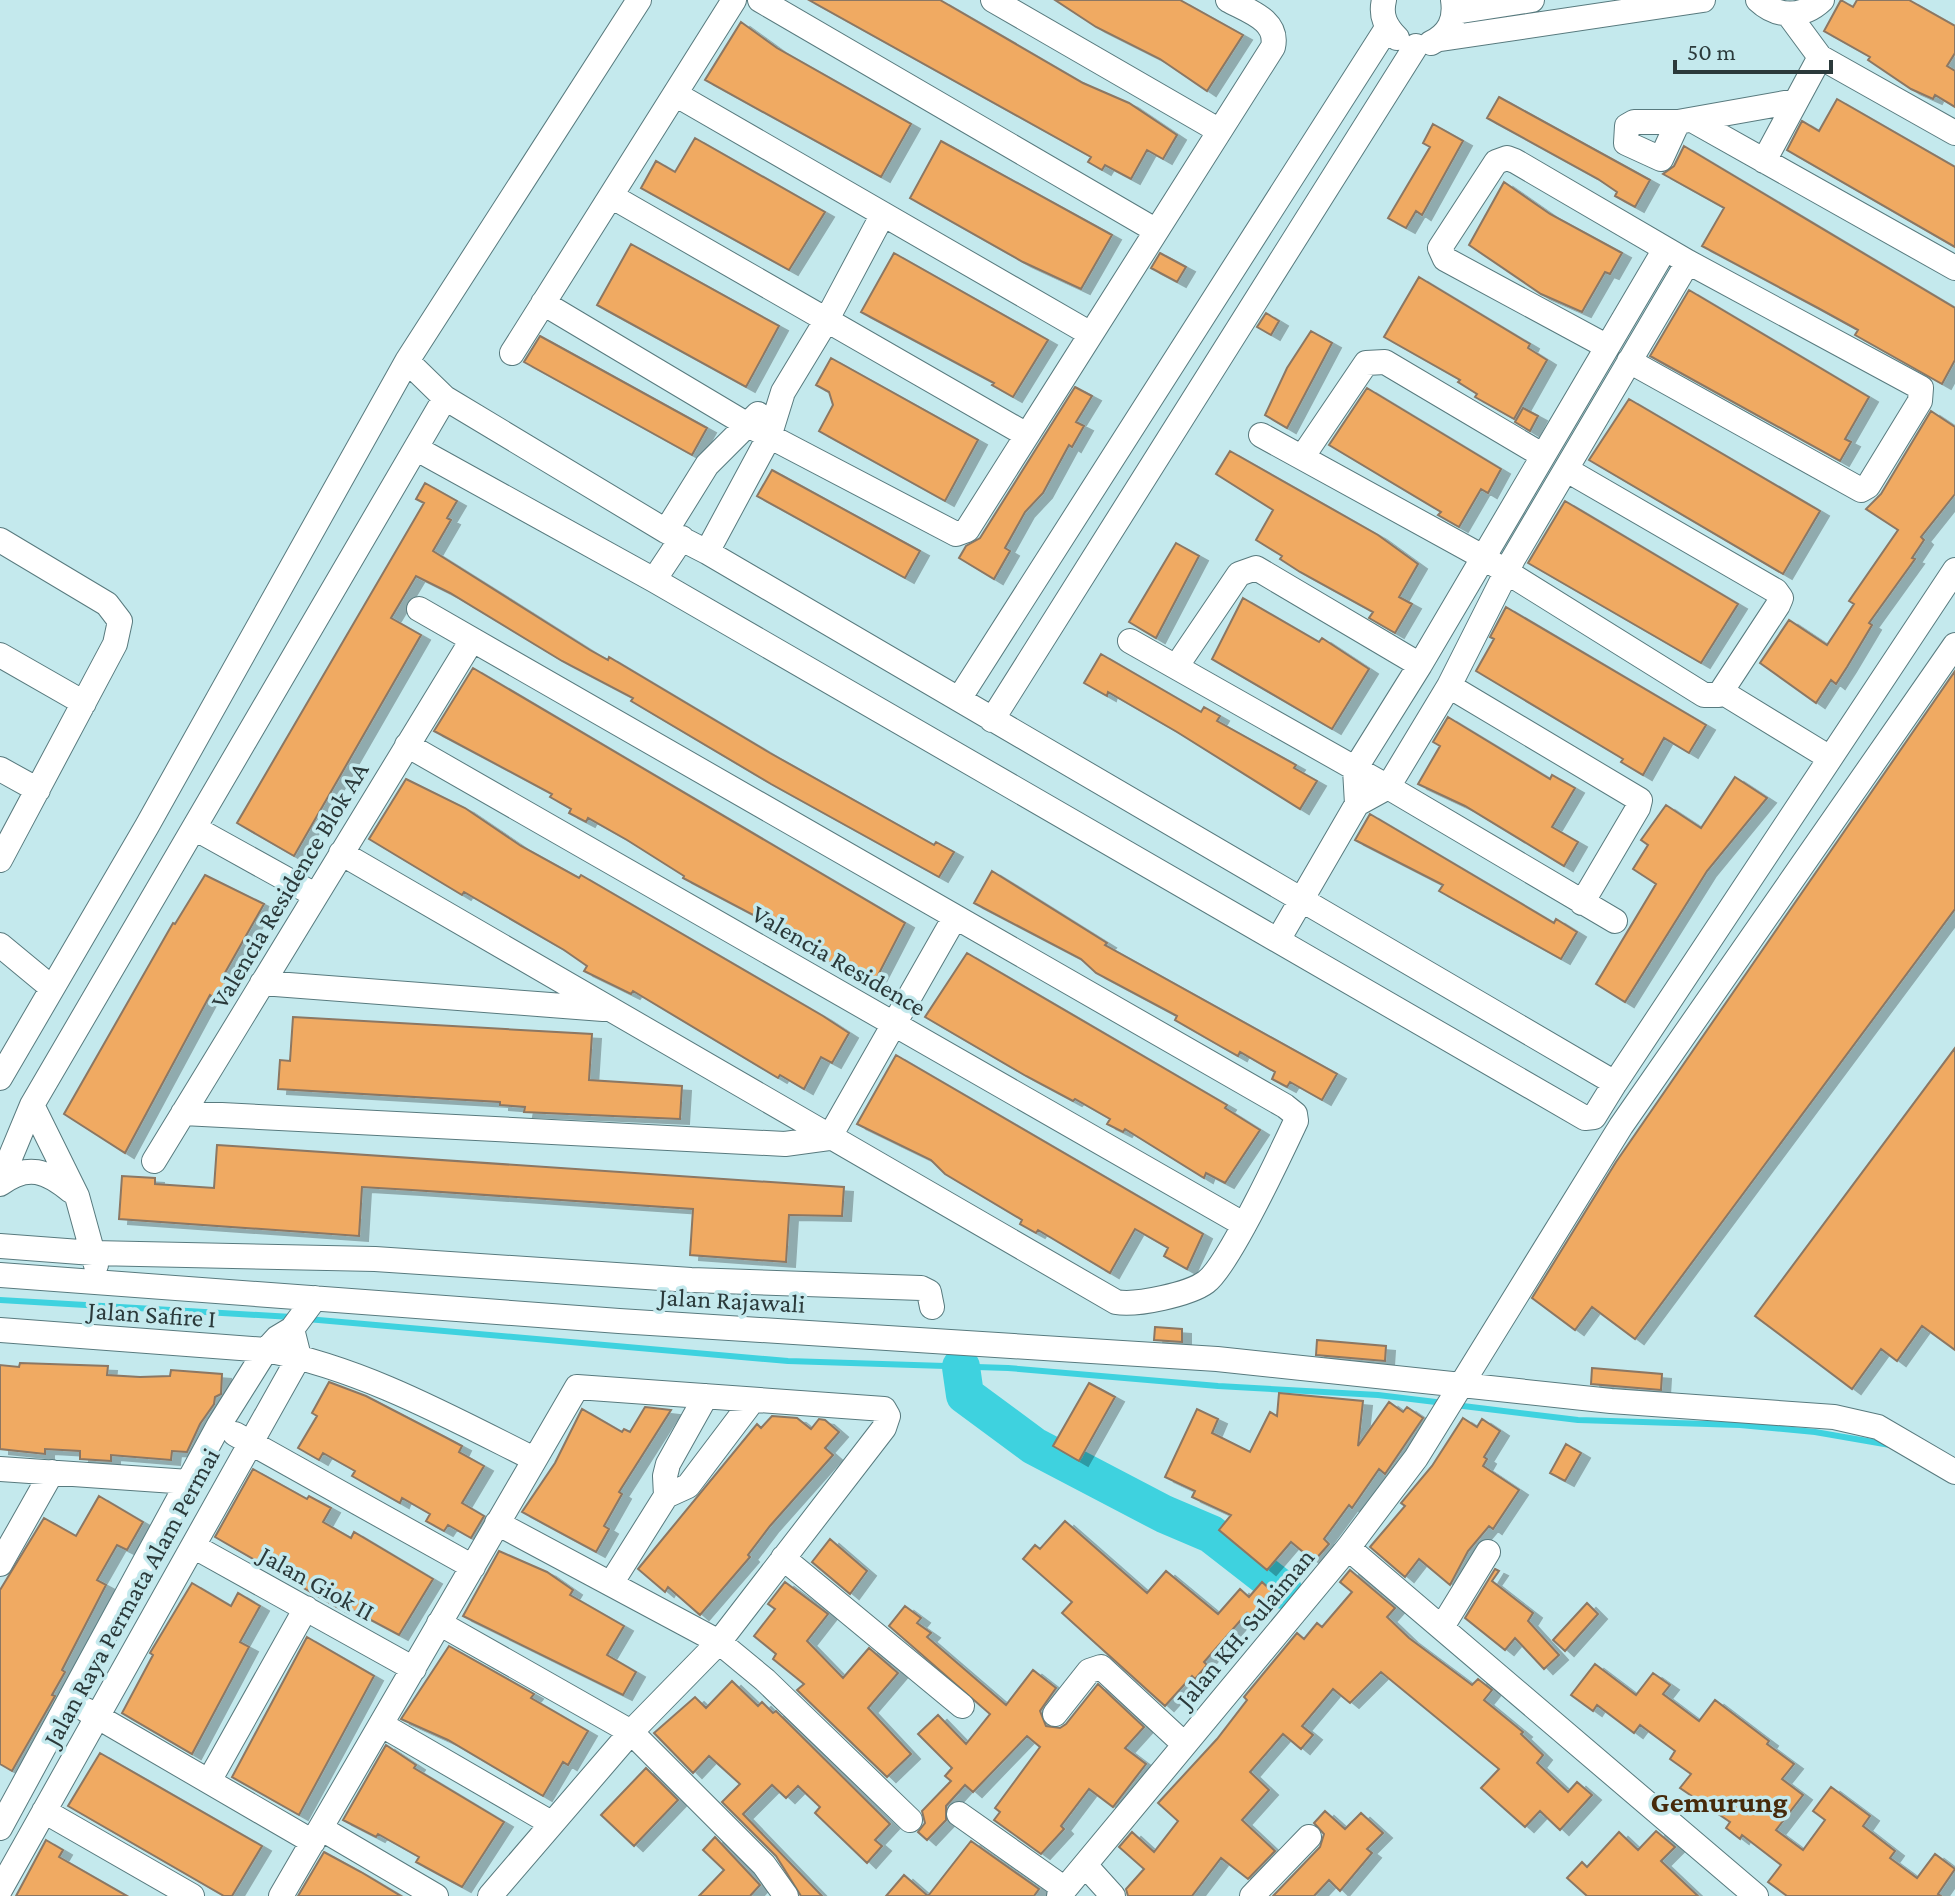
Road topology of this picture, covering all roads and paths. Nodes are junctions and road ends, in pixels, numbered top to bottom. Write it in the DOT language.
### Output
graph roads {
  1 [pos="639,0"];
  2 [pos="734,0"];
  3 [pos="760,0"];
  4 [pos="993,0"];
  5 [pos="1228,0"];
  6 [pos="1384,0"];
  7 [pos="1532,0"];
  8 [pos="1703,0"];
  9 [pos="1758,0"];
  10 [pos="1822,0"];
  11 [pos="1454,6"];
  12 [pos="1789,15"];
  13 [pos="1387,28"];
  14 [pos="1441,39"];
  15 [pos="1416,46"];
  16 [pos="1820,57"];
  17 [pos="675,94"];
  18 [pos="1796,101"];
  19 [pos="1218,130"];
  20 [pos="1955,133"];
  21 [pos="1764,161"];
  22 [pos="611,196"];
  23 [pos="883,214"];
  24 [pos="1155,230"];
  25 [pos="1665,249"];
  26 [pos="1688,262"];
  27 [pos="1955,268"];
  28 [pos="543,303"];
  29 [pos="826,321"];
  30 [pos="1089,333"];
  31 [pos="1606,346"];
  32 [pos="512,353"];
  33 [pos="407,361"];
  34 [pos="1629,361"];
  35 [pos="783,392"];
  36 [pos="445,398"];
  37 [pos="1571,404"];
  38 [pos="1598,418"];
  39 [pos="746,424"];
  40 [pos="1025,434"];
  41 [pos="1261,435"];
  42 [pos="769,437"];
  43 [pos="417,449"];
  44 [pos="1542,455"];
  45 [pos="1303,456"];
  46 [pos="1567,470"];
  47 [pos="701,477"];
  48 [pos="737,496"];
  49 [pos="674,534"];
  50 [pos="0,540"];
  51 [pos="707,552"];
  52 [pos="1481,556"];
  53 [pos="1955,570"];
  54 [pos="1506,572"];
  55 [pos="654,580"];
  56 [pos="419,609"];
  57 [pos="472,640"];
  58 [pos="1130,641"];
  59 [pos="1955,645"];
  60 [pos="0,655"];
  61 [pos="1420,665"];
  62 [pos="1176,667"];
  63 [pos="1449,686"];
  64 [pos="1722,692"];
  65 [pos="959,699"];
  66 [pos="84,703"];
  67 [pos="992,720"];
  68 [pos="407,745"];
  69 [pos="1830,758"];
  70 [pos="0,769"];
  71 [pos="1355,769"];
  72 [pos="1388,787"];
  73 [pos="38,790"];
  74 [pos="1357,804"];
  75 [pos="196,829"];
  76 [pos="341,853"];
  77 [pos="0,860"];
  78 [pos="315,895"];
  79 [pos="1300,902"];
  80 [pos="1582,903"];
  81 [pos="955,917"];
  82 [pos="1615,921"];
  83 [pos="1278,940"];
  84 [pos="0,945"];
  85 [pos="262,983"];
  86 [pos="52,988"];
  87 [pos="610,1010"];
  88 [pos="894,1024"];
  89 [pos="0,1078"];
  90 [pos="1615,1083"];
  91 [pos="32,1105"];
  92 [pos="183,1113"];
  93 [pos="829,1138"];
  94 [pos="154,1161"];
  95 [pos="0,1183"];
  96 [pos="77,1196"];
  97 [pos="1243,1224"];
  98 [pos="0,1246"];
  99 [pos="93,1253"];
  100 [pos="0,1275"];
  101 [pos="100,1281"];
  102 [pos="932,1307"];
  103 [pos="303,1314"];
  104 [pos="0,1330"];
  105 [pos="266,1350"];
  106 [pos="299,1357"];
  107 [pos="706,1396"];
  108 [pos="1452,1399"];
  109 [pos="753,1400"];
  110 [pos="219,1425"];
  111 [pos="249,1442"];
  112 [pos="534,1459"];
  113 [pos="0,1469"];
  114 [pos="52,1472"];
  115 [pos="1955,1472"];
  116 [pos="189,1482"];
  117 [pos="666,1496"];
  118 [pos="497,1523"];
  119 [pos="193,1546"];
  120 [pos="1348,1548"];
  121 [pos="3,1551"];
  122 [pos="1488,1552"];
  123 [pos="783,1558"];
  124 [pos="473,1567"];
  125 [pos="612,1582"];
  126 [pos="306,1608"];
  127 [pos="439,1623"];
  128 [pos="1442,1627"];
  129 [pos="719,1642"];
  130 [pos="414,1669"];
  131 [pos="70,1700"];
  132 [pos="962,1706"];
  133 [pos="1055,1714"];
  134 [pos="97,1717"];
  135 [pos="382,1725"];
  136 [pos="631,1732"];
  137 [pos="1184,1744"];
  138 [pos="209,1781"];
  139 [pos="44,1811"];
  140 [pos="959,1814"];
  141 [pos="910,1820"];
  142 [pos="551,1823"];
  143 [pos="1,1825"];
  144 [pos="317,1836"];
  145 [pos="1309,1837"];
  146 [pos="1085,1865"];
  147 [pos="0,1890"];
  148 [pos="1062,1892"];
  149 [pos="192,1896"];
  150 [pos="281,1896"];
  151 [pos="436,1896"];
  152 [pos="490,1896"];
  153 [pos="786,1896"];
  154 [pos="1113,1896"];
  155 [pos="1252,1896"];
  156 [pos="1756,1896"];
  1 -- 33 [label="street"];
  2 -- 17 [label="street"];
  3 -- 24 [label="street"];
  4 -- 19 [label="street"];
  5 -- 19 [label="street"];
  6 -- 13 [label="street"];
  7 -- 11 [label="street"];
  8 -- 14 [label="street"];
  9 -- 12 [label="street"];
  10 -- 12 [label="street"];
  11 -- 14 [label="street"];
  12 -- 16 [label="street"];
  13 -- 15 [label="street"];
  13 -- 65 [label="street"];
  14 -- 15 [label="street"];
  15 -- 67 [label="street"];
  16 -- 18 [label="street"];
  16 -- 20 [label="street"];
  17 -- 22 [label="street"];
  17 -- 23 [label="street"];
  18 -- 21 [label="street"];
  18 -- 21 [label="street"];
  19 -- 24 [label="street"];
  21 -- 27 [label="street"];
  22 -- 28 [label="street"];
  22 -- 29 [label="street"];
  23 -- 29 [label="street"];
  23 -- 30 [label="street"];
  24 -- 30 [label="street"];
  25 -- 26 [label="street"];
  25 -- 31 [label="street"];
  25 -- 31 [label="street"];
  26 -- 34 [label="street"];
  26 -- 34 [label="street"];
  28 -- 32 [label="street"];
  28 -- 39 [label="street"];
  29 -- 35 [label="street"];
  29 -- 40 [label="street"];
  30 -- 40 [label="street"];
  31 -- 37 [label="street"];
  33 -- 36 [label="street"];
  33 -- 86 [label="street"];
  34 -- 38 [label="street"];
  35 -- 39 [label="street"];
  35 -- 42 [label="street"];
  36 -- 43 [label="street"];
  36 -- 49 [label="street"];
  37 -- 38 [label="street"];
  37 -- 44 [label="street"];
  38 -- 46 [label="street"];
  39 -- 42 [label="street"];
  39 -- 47 [label="street"];
  40 -- 42 [label="street"];
  41 -- 45 [label="street"];
  42 -- 48 [label="street"];
  43 -- 55 [label="street"];
  43 -- 75 [label="street"];
  44 -- 45 [label="street"];
  44 -- 52 [label="street"];
  45 -- 52 [label="street"];
  46 -- 54 [label="street"];
  46 -- 64 [label="street"];
  47 -- 48 [label="street"];
  47 -- 49 [label="street"];
  48 -- 51 [label="street"];
  49 -- 51 [label="street"];
  49 -- 55 [label="street"];
  50 -- 66 [label="street"];
  51 -- 65 [label="street"];
  52 -- 54 [label="street"];
  52 -- 61 [label="street"];
  53 -- 69 [label="street"];
  54 -- 63 [label="street"];
  54 -- 64 [label="street"];
  55 -- 83 [label="street"];
  56 -- 57 [label="street"];
  57 -- 68 [label="street, Valencia Residence Blok AA"];
  57 -- 81 [label="street"];
  58 -- 62 [label="street"];
  59 -- 108 [label="street, Jalan KH. Sulaiman"];
  60 -- 66 [label="street"];
  61 -- 62 [label="street"];
  61 -- 71 [label="street"];
  62 -- 71 [label="street"];
  63 -- 72 [label="street"];
  63 -- 80 [label="street"];
  64 -- 69 [label="street"];
  65 -- 67 [label="street"];
  66 -- 73 [label="street"];
  67 -- 79 [label="street"];
  68 -- 76 [label="street, Valencia Residence Blok AA"];
  68 -- 88 [label="street, Valencia Residence"];
  69 -- 90 [label="street"];
  70 -- 73 [label="street"];
  71 -- 72 [label="street"];
  71 -- 74 [label="street"];
  72 -- 74 [label="street"];
  72 -- 80 [label="street"];
  73 -- 77 [label="street"];
  74 -- 79 [label="street"];
  75 -- 78 [label="street"];
  75 -- 91 [label="street"];
  76 -- 78 [label="street, Valencia Residence Blok AA"];
  76 -- 87 [label="street"];
  78 -- 85 [label="street, Valencia Residence Blok AA"];
  79 -- 83 [label="street"];
  79 -- 90 [label="street"];
  80 -- 82 [label="street"];
  81 -- 88 [label="street"];
  81 -- 97 [label="street"];
  83 -- 90 [label="street"];
  84 -- 86 [label="street"];
  85 -- 87 [label="street"];
  85 -- 92 [label="street, Valencia Residence Blok AA"];
  86 -- 89 [label="street"];
  87 -- 93 [label="street"];
  88 -- 93 [label="street"];
  88 -- 97 [label="street, Valencia Residence"];
  91 -- 95 [label="street"];
  91 -- 96 [label="street"];
  92 -- 93 [label="street"];
  92 -- 94 [label="street, Valencia Residence Blok AA"];
  93 -- 97 [label="street"];
  95 -- 96 [label="street"];
  96 -- 99 [label="street"];
  98 -- 99 [label="street"];
  99 -- 101 [label="street"];
  99 -- 102 [label="street"];
  100 -- 101 [label="street, Jalan Rajawali"];
  101 -- 103 [label="street, Jalan Rajawali"];
  103 -- 105 [label="street, Jalan Raya Permata Alam Permai"];
  103 -- 106 [label="street"];
  103 -- 108 [label="street, Jalan Rajawali"];
  104 -- 105 [label="street, Jalan Safire I"];
  105 -- 106 [label="street, Jalan Safire I"];
  105 -- 110 [label="street, Jalan Raya Permata Alam Permai"];
  106 -- 111 [label="street, Jalan Raya Permata Alam Permai"];
  106 -- 112 [label="street, Jalan Safire I"];
  107 -- 109 [label="street"];
  107 -- 112 [label="street"];
  107 -- 117 [label="street"];
  108 -- 115 [label="street, Jalan Rajawali"];
  108 -- 120 [label="street, Jalan KH. Sulaiman"];
  109 -- 117 [label="street"];
  109 -- 123 [label="street"];
  110 -- 111 [label="street"];
  110 -- 116 [label="street, Jalan Raya Permata Alam Permai"];
  111 -- 119 [label="street, Jalan Raya Permata Alam Permai"];
  111 -- 124 [label="street"];
  112 -- 118 [label="street"];
  113 -- 114 [label="street"];
  114 -- 116 [label="street"];
  114 -- 121 [label="street"];
  116 -- 131 [label="street, Jalan Raya Permata Alam Permai"];
  117 -- 125 [label="street"];
  118 -- 124 [label="street"];
  118 -- 125 [label="street"];
  119 -- 126 [label="street, Jalan Giok II"];
  119 -- 134 [label="street, Jalan Raya Permata Alam Permai"];
  120 -- 128 [label="street"];
  120 -- 137 [label="street, Jalan KH. Sulaiman"];
  122 -- 128 [label="street"];
  123 -- 129 [label="street"];
  123 -- 132 [label="street"];
  124 -- 127 [label="street"];
  125 -- 129 [label="street"];
  126 -- 130 [label="street, Jalan Giok II"];
  126 -- 138 [label="street"];
  127 -- 130 [label="street"];
  127 -- 136 [label="street"];
  128 -- 156 [label="street"];
  129 -- 136 [label="street"];
  129 -- 141 [label="street"];
  130 -- 135 [label="street"];
  131 -- 134 [label="street"];
  131 -- 143 [label="street, Jalan Raya Permata Alam Permai"];
  133 -- 137 [label="street"];
  134 -- 138 [label="street"];
  134 -- 139 [label="street, Jalan Raya Permata Alam Permai"];
  135 -- 142 [label="street"];
  135 -- 144 [label="street"];
  136 -- 142 [label="street"];
  136 -- 153 [label="street"];
  137 -- 146 [label="street, Jalan KH. Sulaiman"];
  138 -- 144 [label="street"];
  139 -- 147 [label="street, Jalan Raya Permata Alam Permai"];
  139 -- 149 [label="street"];
  140 -- 148 [label="street"];
  142 -- 152 [label="street"];
  144 -- 150 [label="street"];
  144 -- 151 [label="street"];
  145 -- 155 [label="street"];
  146 -- 148 [label="street, Jalan KH. Sulaiman"];
  146 -- 154 [label="street"];
}
